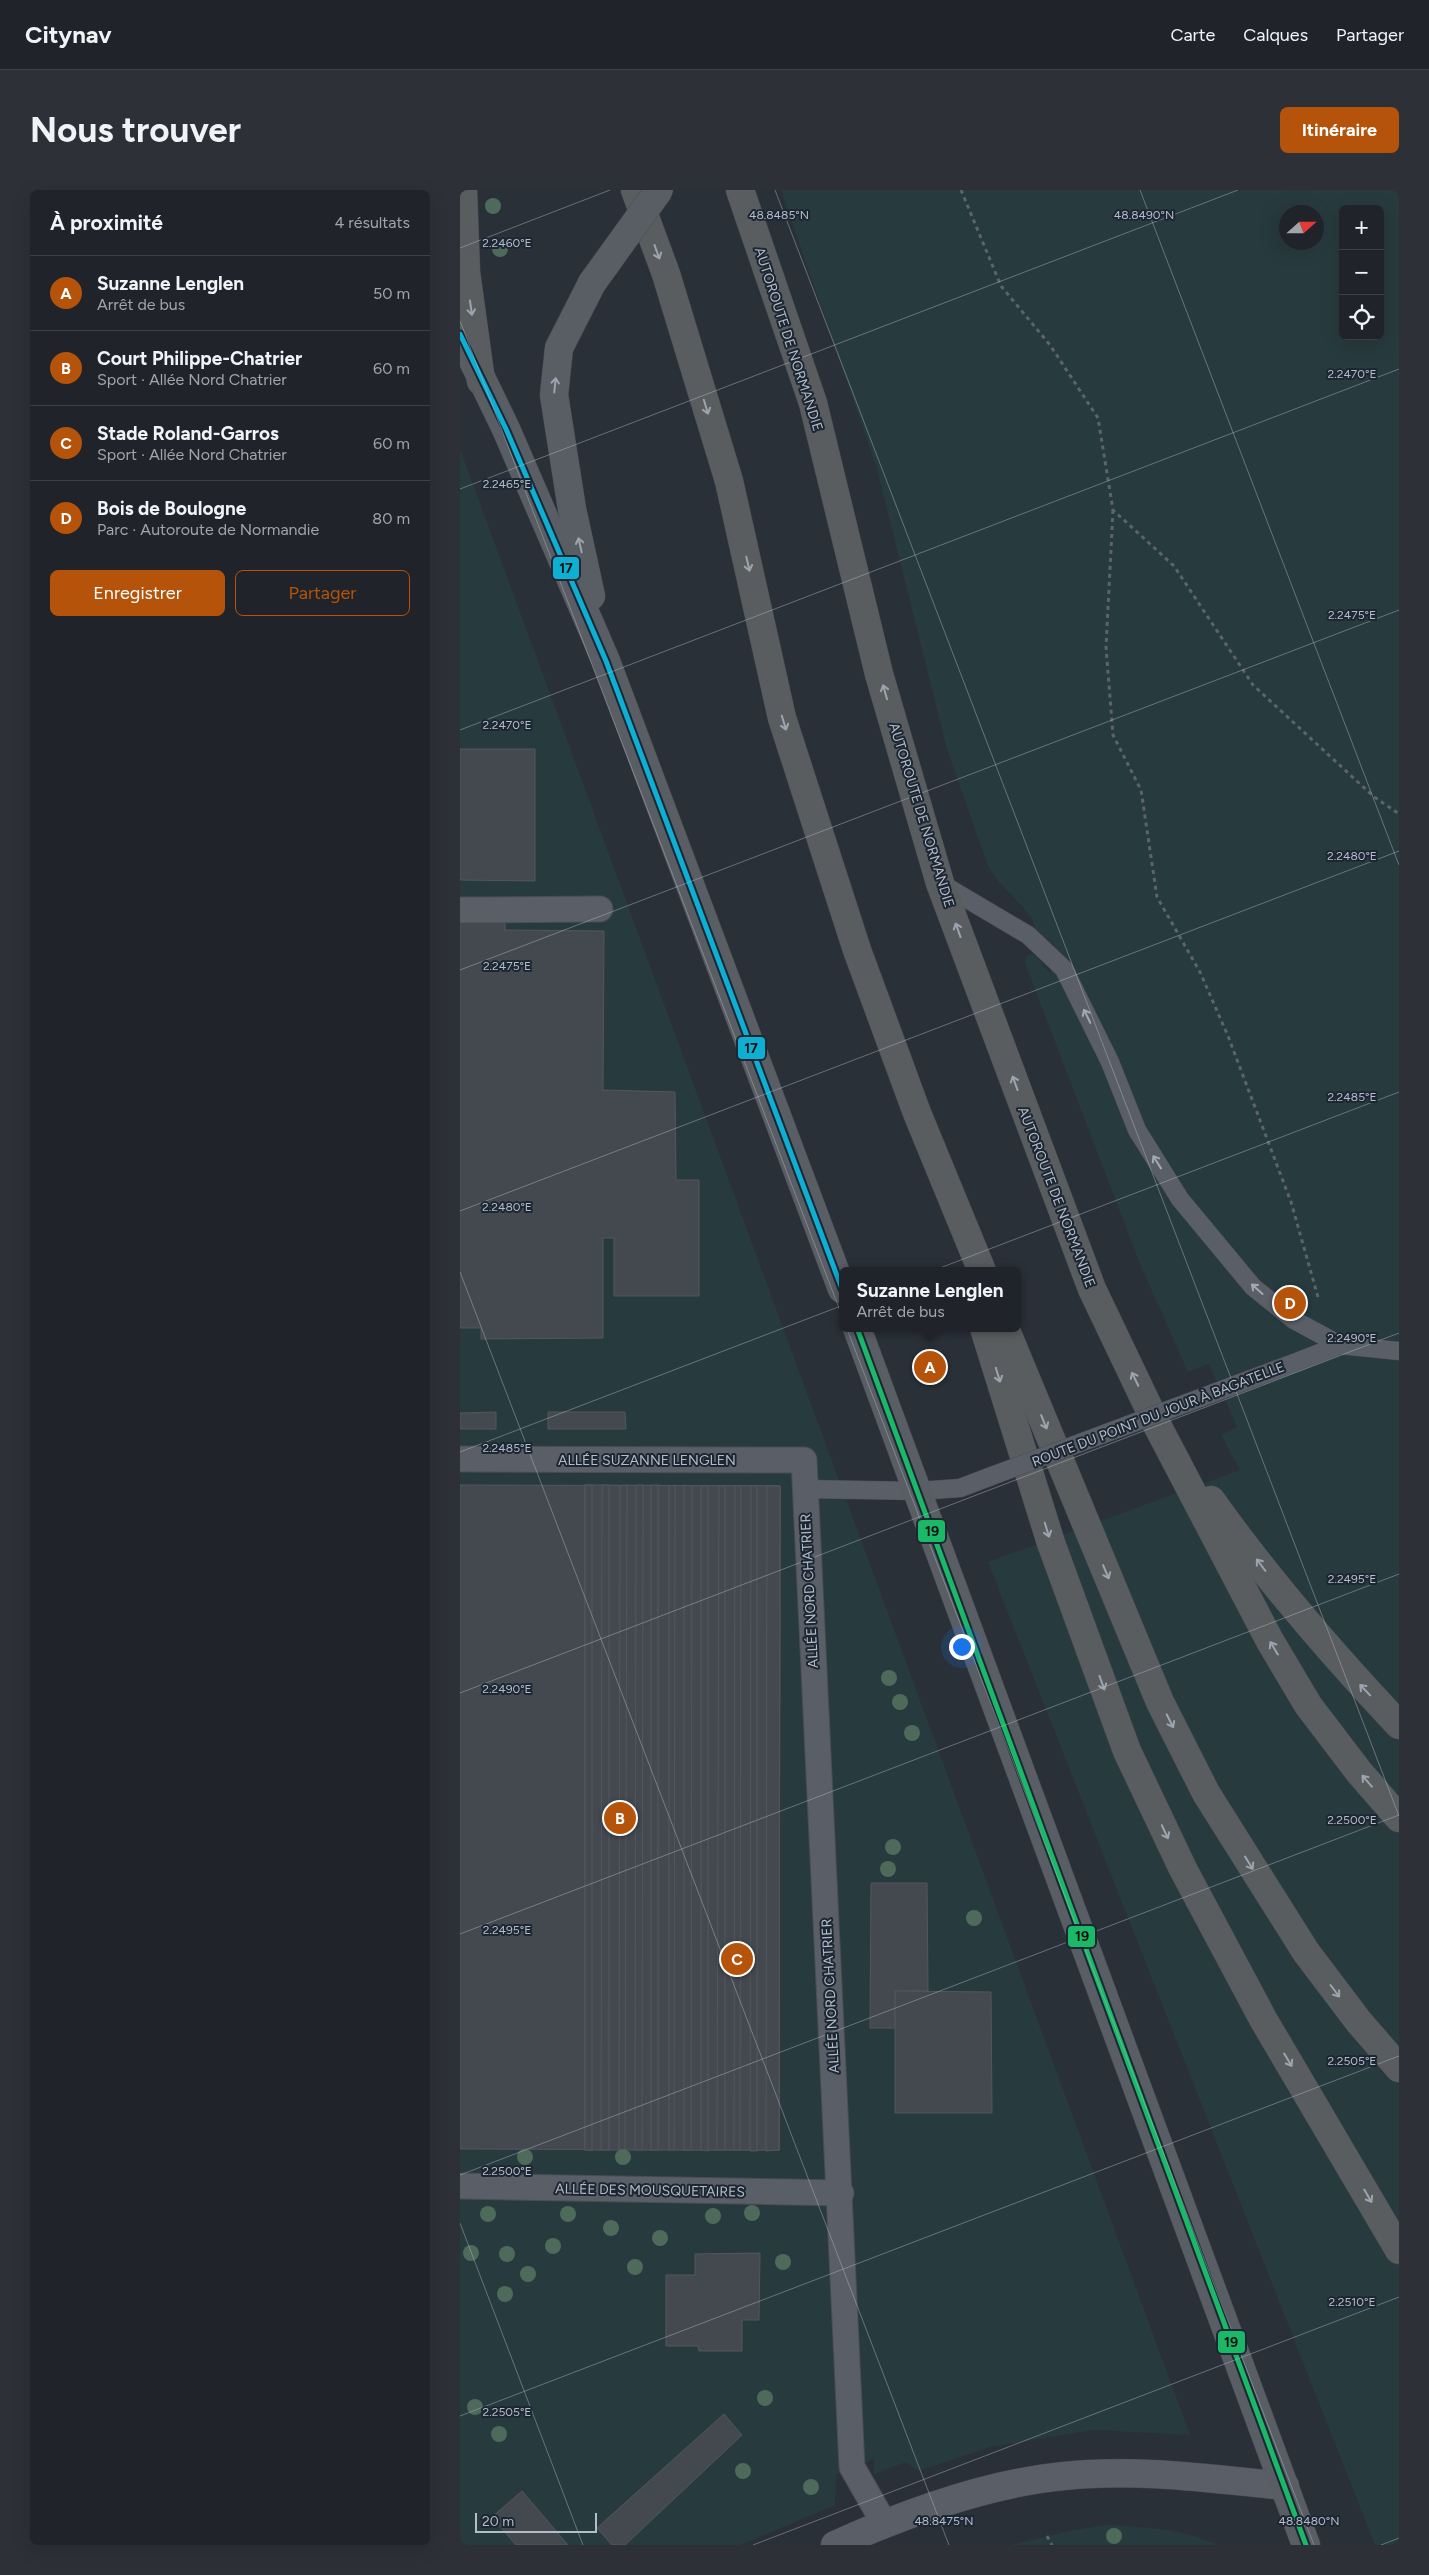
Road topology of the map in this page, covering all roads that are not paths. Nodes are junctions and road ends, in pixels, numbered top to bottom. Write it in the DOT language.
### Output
graph roads {
  1 [pos="463,190"];
  2 [pos="635,190"];
  3 [pos="659,190"];
  4 [pos="740,190"];
  5 [pos="460,334"];
  6 [pos="481,380"];
  7 [pos="606,661"];
  8 [pos="940,883"];
  9 [pos="600,909"];
  10 [pos="460,910"];
  11 [pos="917,1113"];
  12 [pos="965,1267"];
  13 [pos="980,1267"];
  14 [pos="839,1281"];
  15 [pos="858,1332"];
  16 [pos="985,1332"];
  17 [pos="1007,1332"];
  18 [pos="1340,1345"];
  19 [pos="1399,1352"];
  20 [pos="1156,1423"];
  21 [pos="460,1460"];
  22 [pos="804,1460"];
  23 [pos="804,1489"];
  24 [pos="918,1491"];
  25 [pos="1399,1725"];
  26 [pos="1399,1818"];
  27 [pos="1399,2068"];
  28 [pos="460,2186"];
  29 [pos="840,2193"];
  30 [pos="1399,2250"];
  31 [pos="1285,2486"];
  32 [pos="884,2523"];
  33 [pos="835,2545"];
  34 [pos="1306,2545"];
  1 -- 6 [label="highway, one-way"];
  2 -- 11 [label="highway, one-way"];
  7 -- 3 [label="main road, one-way, bridge"];
  8 -- 4 [label="highway, AUTOROUTE DE NORMANDIE, one-way"];
  5 -- 6 [label="main road"];
  6 -- 7 [label="main road"];
  7 -- 14 [label="main road"];
  18 -- 8 [label="lane, one-way"];
  20 -- 8 [label="highway, AUTOROUTE DE NORMANDIE, one-way"];
  9 -- 10 [label="street"];
  11 -- 12 [label="highway"];
  11 -- 13 [label="highway"];
  15 -- 24 [label="main road"];
  16 -- 30 [label="highway, one-way"];
  17 -- 27 [label="highway, one-way"];
  18 -- 19 [label="lane, ROUTE DU POINT DU JOUR À BAGATELLE"];
  18 -- 24 [label="lane, ROUTE DU POINT DU JOUR À BAGATELLE, bridge"];
  25 -- 20 [label="highway, one-way"];
  26 -- 20 [label="highway, one-way"];
  21 -- 22 [label="street, ALLÉE SUZANNE LENGLEN"];
  22 -- 23 [label="street, ALLÉE NORD CHATRIER"];
  23 -- 24 [label="lane, ROUTE DU POINT DU JOUR À BAGATELLE"];
  23 -- 29 [label="street, ALLÉE NORD CHATRIER"];
  24 -- 31 [label="main road"];
  28 -- 29 [label="street, ALLÉE DES MOUSQUETAIRES"];
  29 -- 32 [label="street, ALLÉE NORD CHATRIER"];
  31 -- 32 [label="street"];
  31 -- 34 [label="main road"];
  32 -- 33 [label="street"];
}
